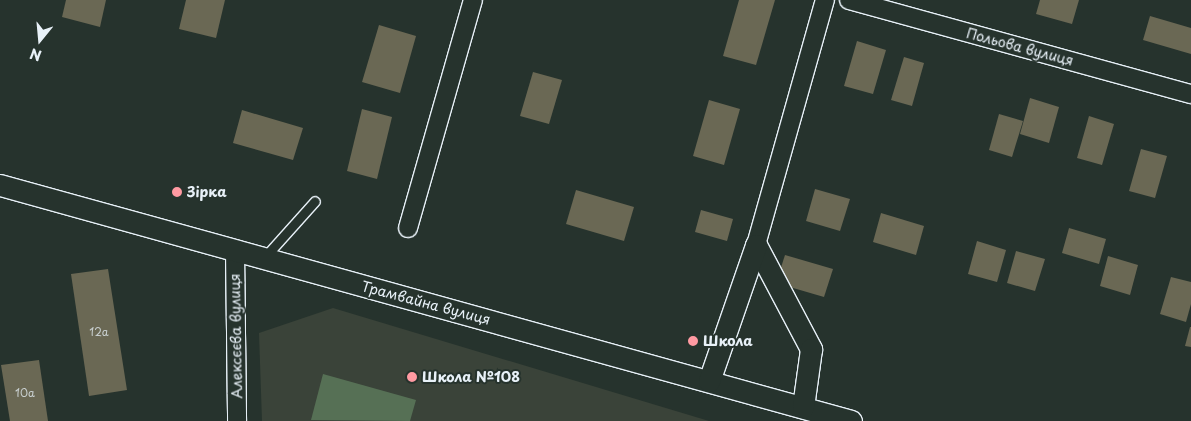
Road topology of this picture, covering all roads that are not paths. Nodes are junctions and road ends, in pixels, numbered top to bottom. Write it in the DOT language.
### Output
graph roads {
  1 [pos="473,0"];
  2 [pos="825,0"];
  3 [pos="849,0"];
  4 [pos="1191,94"];
  5 [pos="0,185"];
  6 [pos="315,201"];
  7 [pos="408,228"];
  8 [pos="756,245"];
  9 [pos="234,250"];
  10 [pos="264,258"];
  11 [pos="709,382"];
  12 [pos="803,407"];
  13 [pos="237,421"];
  14 [pos="851,421"];
  1 -- 7 [label="street"];
  2 -- 8 [label="street"];
  3 -- 4 [label="street, Польова вулиця"];
  5 -- 9 [label="street, Трамвайна вулиця"];
  6 -- 10 [label="lane"];
  8 -- 11 [label="street"];
  8 -- 12 [label="street"];
  9 -- 10 [label="street, Трамвайна вулиця"];
  9 -- 13 [label="street, Алексєєва вулиця"];
  10 -- 11 [label="street, Трамвайна вулиця"];
  11 -- 12 [label="street, Трамвайна вулиця"];
  12 -- 14 [label="street, Трамвайна вулиця"];
}
